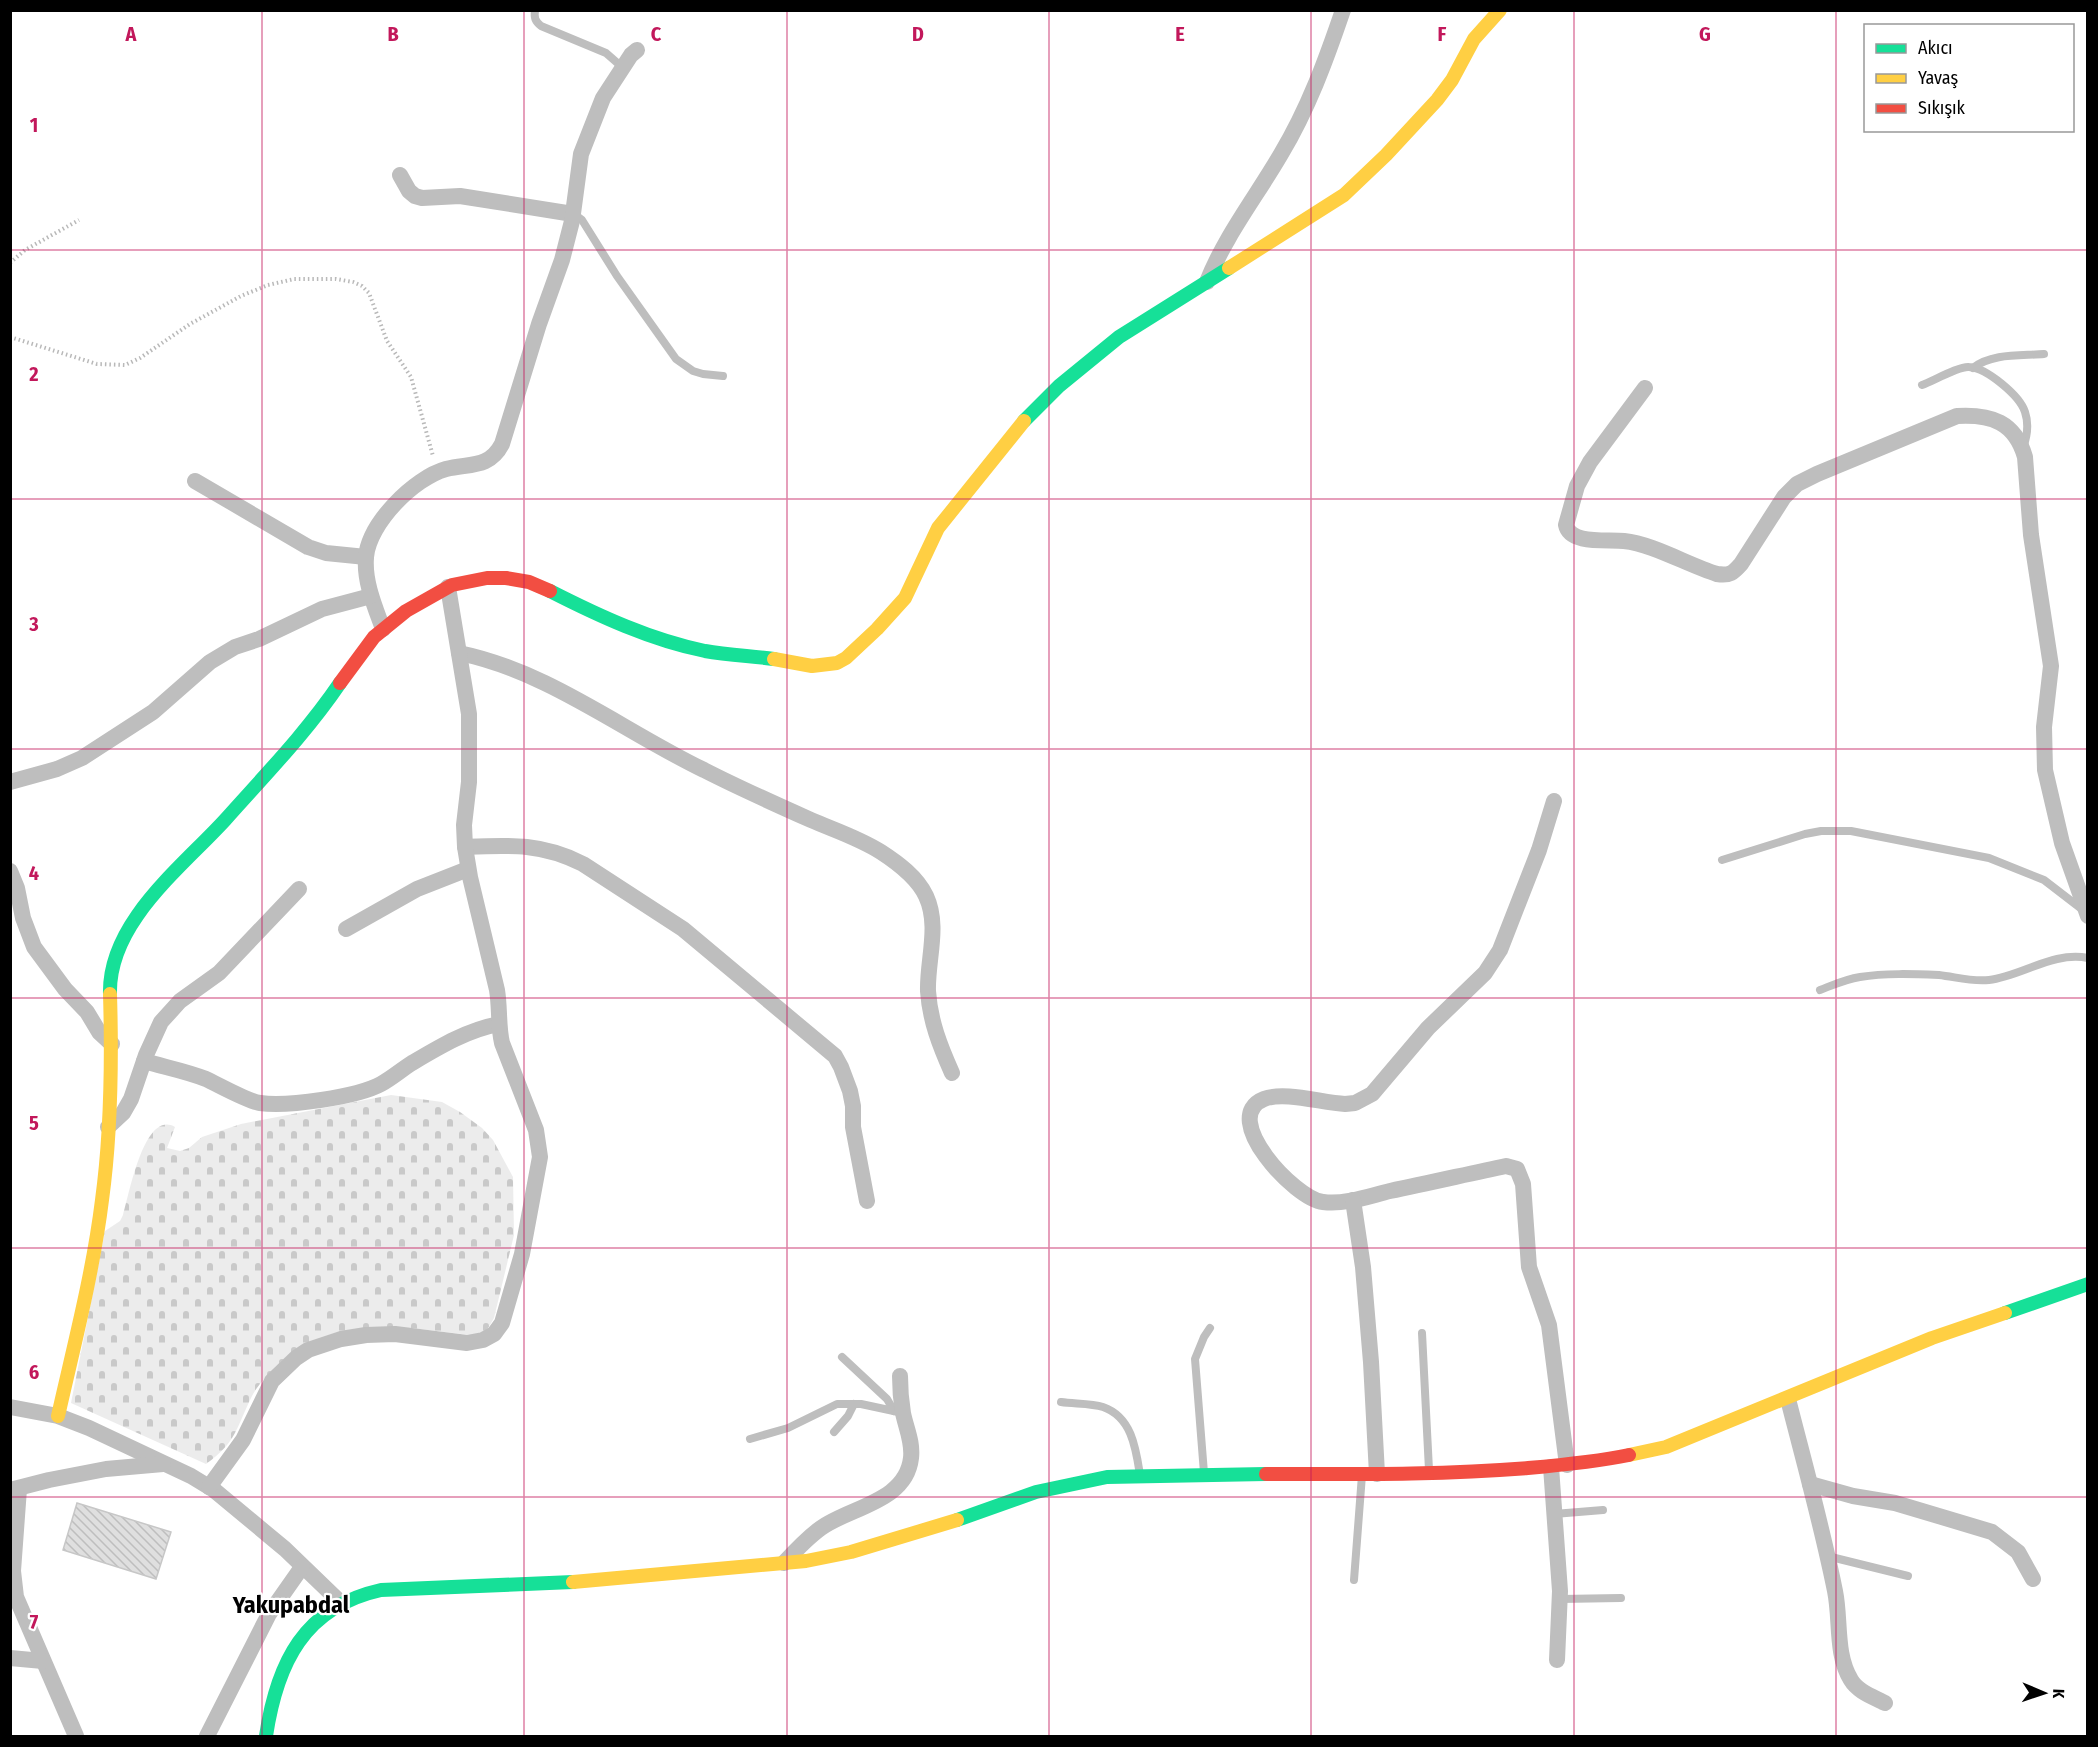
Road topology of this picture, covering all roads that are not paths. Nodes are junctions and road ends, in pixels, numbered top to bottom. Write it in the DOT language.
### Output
graph roads {
  1 [pos="535,10"];
  2 [pos="1343,10"];
  3 [pos="1500,10"];
  4 [pos="637,50"];
  5 [pos="622,67"];
  6 [pos="400,175"];
  7 [pos="573,214"];
  8 [pos="1207,282"];
  9 [pos="2044,354"];
  10 [pos="1973,368"];
  11 [pos="723,376"];
  12 [pos="1922,385"];
  13 [pos="1645,388"];
  14 [pos="2022,449"];
  15 [pos="195,481"];
  16 [pos="366,557"];
  17 [pos="448,587"];
  18 [pos="371,596"];
  19 [pos="383,629"];
  20 [pos="459,653"];
  21 [pos="10,782"];
  22 [pos="1554,801"];
  23 [pos="465,847"];
  24 [pos="1722,860"];
  25 [pos="468,869"];
  26 [pos="10,870"];
  27 [pos="299,889"];
  28 [pos="2087,914"];
  29 [pos="346,929"];
  30 [pos="2088,958"];
  31 [pos="1820,990"];
  32 [pos="499,1024"];
  33 [pos="112,1044"];
  34 [pos="144,1061"];
  35 [pos="952,1073"];
  36 [pos="108,1127"];
  37 [pos="1353,1200"];
  38 [pos="867,1201"];
  39 [pos="2088,1284"];
  40 [pos="1210,1328"];
  41 [pos="1422,1332"];
  42 [pos="842,1357"];
  43 [pos="900,1376"];
  44 [pos="1788,1399"];
  45 [pos="1061,1402"];
  46 [pos="854,1404"];
  47 [pos="10,1407"];
  48 [pos="899,1412"];
  49 [pos="57,1416"];
  50 [pos="834,1432"];
  51 [pos="750,1439"];
  52 [pos="164,1463"];
  53 [pos="1559,1466"];
  54 [pos="1429,1473"];
  55 [pos="1204,1474"];
  56 [pos="1370,1474"];
  57 [pos="1140,1475"];
  58 [pos="1810,1484"];
  59 [pos="209,1487"];
  60 [pos="15,1489"];
  61 [pos="1603,1510"];
  62 [pos="1554,1514"];
  63 [pos="1827,1556"];
  64 [pos="784,1563"];
  65 [pos="302,1567"];
  66 [pos="12,1570"];
  67 [pos="1908,1576"];
  68 [pos="2033,1579"];
  69 [pos="1354,1580"];
  70 [pos="1621,1598"];
  71 [pos="1560,1599"];
  72 [pos="341,1603"];
  73 [pos="10,1659"];
  74 [pos="1557,1660"];
  75 [pos="43,1661"];
  76 [pos="1885,1703"];
  77 [pos="267,1736"];
  78 [pos="76,1737"];
  79 [pos="207,1737"];
  1 -- 5 [label="lane"];
  2 -- 8 [label="street"];
  3 -- 8 [label="street"];
  4 -- 5 [label="street"];
  5 -- 7 [label="street"];
  6 -- 7 [label="street"];
  7 -- 11 [label="lane"];
  7 -- 16 [label="street"];
  8 -- 17 [label="street"];
  9 -- 10 [label="lane"];
  10 -- 12 [label="lane"];
  10 -- 14 [label="lane"];
  13 -- 14 [label="street"];
  14 -- 28 [label="street"];
  15 -- 16 [label="street"];
  16 -- 18 [label="street"];
  17 -- 19 [label="street"];
  17 -- 20 [label="street"];
  18 -- 19 [label="street"];
  18 -- 21 [label="street"];
  19 -- 33 [label="street"];
  20 -- 23 [label="street"];
  20 -- 35 [label="street"];
  22 -- 37 [label="street"];
  23 -- 25 [label="street"];
  23 -- 38 [label="street"];
  24 -- 28 [label="lane"];
  25 -- 29 [label="street"];
  25 -- 32 [label="street"];
  26 -- 33 [label="street"];
  27 -- 34 [label="street"];
  30 -- 31 [label="lane"];
  32 -- 34 [label="street"];
  32 -- 59 [label="street"];
  33 -- 36 [label="street"];
  34 -- 36 [label="street"];
  36 -- 49 [label="street"];
  37 -- 53 [label="street"];
  37 -- 56 [label="street"];
  39 -- 44 [label="street"];
  40 -- 55 [label="lane"];
  41 -- 54 [label="lane"];
  42 -- 48 [label="lane"];
  43 -- 48 [label="street"];
  44 -- 53 [label="street"];
  44 -- 58 [label="street"];
  45 -- 57 [label="lane"];
  46 -- 48 [label="lane"];
  46 -- 50 [label="lane"];
  46 -- 51 [label="lane"];
  47 -- 49 [label="street"];
  48 -- 64 [label="street"];
  49 -- 52 [label="street"];
  52 -- 59 [label="street"];
  52 -- 60 [label="street"];
  53 -- 54 [label="street"];
  53 -- 62 [label="street"];
  54 -- 56 [label="street"];
  55 -- 56 [label="street"];
  55 -- 57 [label="street"];
  56 -- 69 [label="lane"];
  57 -- 64 [label="street"];
  58 -- 63 [label="street"];
  58 -- 68 [label="street"];
  59 -- 65 [label="street"];
  60 -- 66 [label="street"];
  61 -- 62 [label="lane"];
  62 -- 71 [label="street"];
  63 -- 67 [label="lane"];
  63 -- 76 [label="street"];
  64 -- 72 [label="street"];
  65 -- 72 [label="street"];
  65 -- 79 [label="street"];
  66 -- 75 [label="street"];
  70 -- 71 [label="lane"];
  71 -- 74 [label="street"];
  72 -- 77 [label="street"];
  73 -- 75 [label="street"];
  75 -- 78 [label="street"];
}
